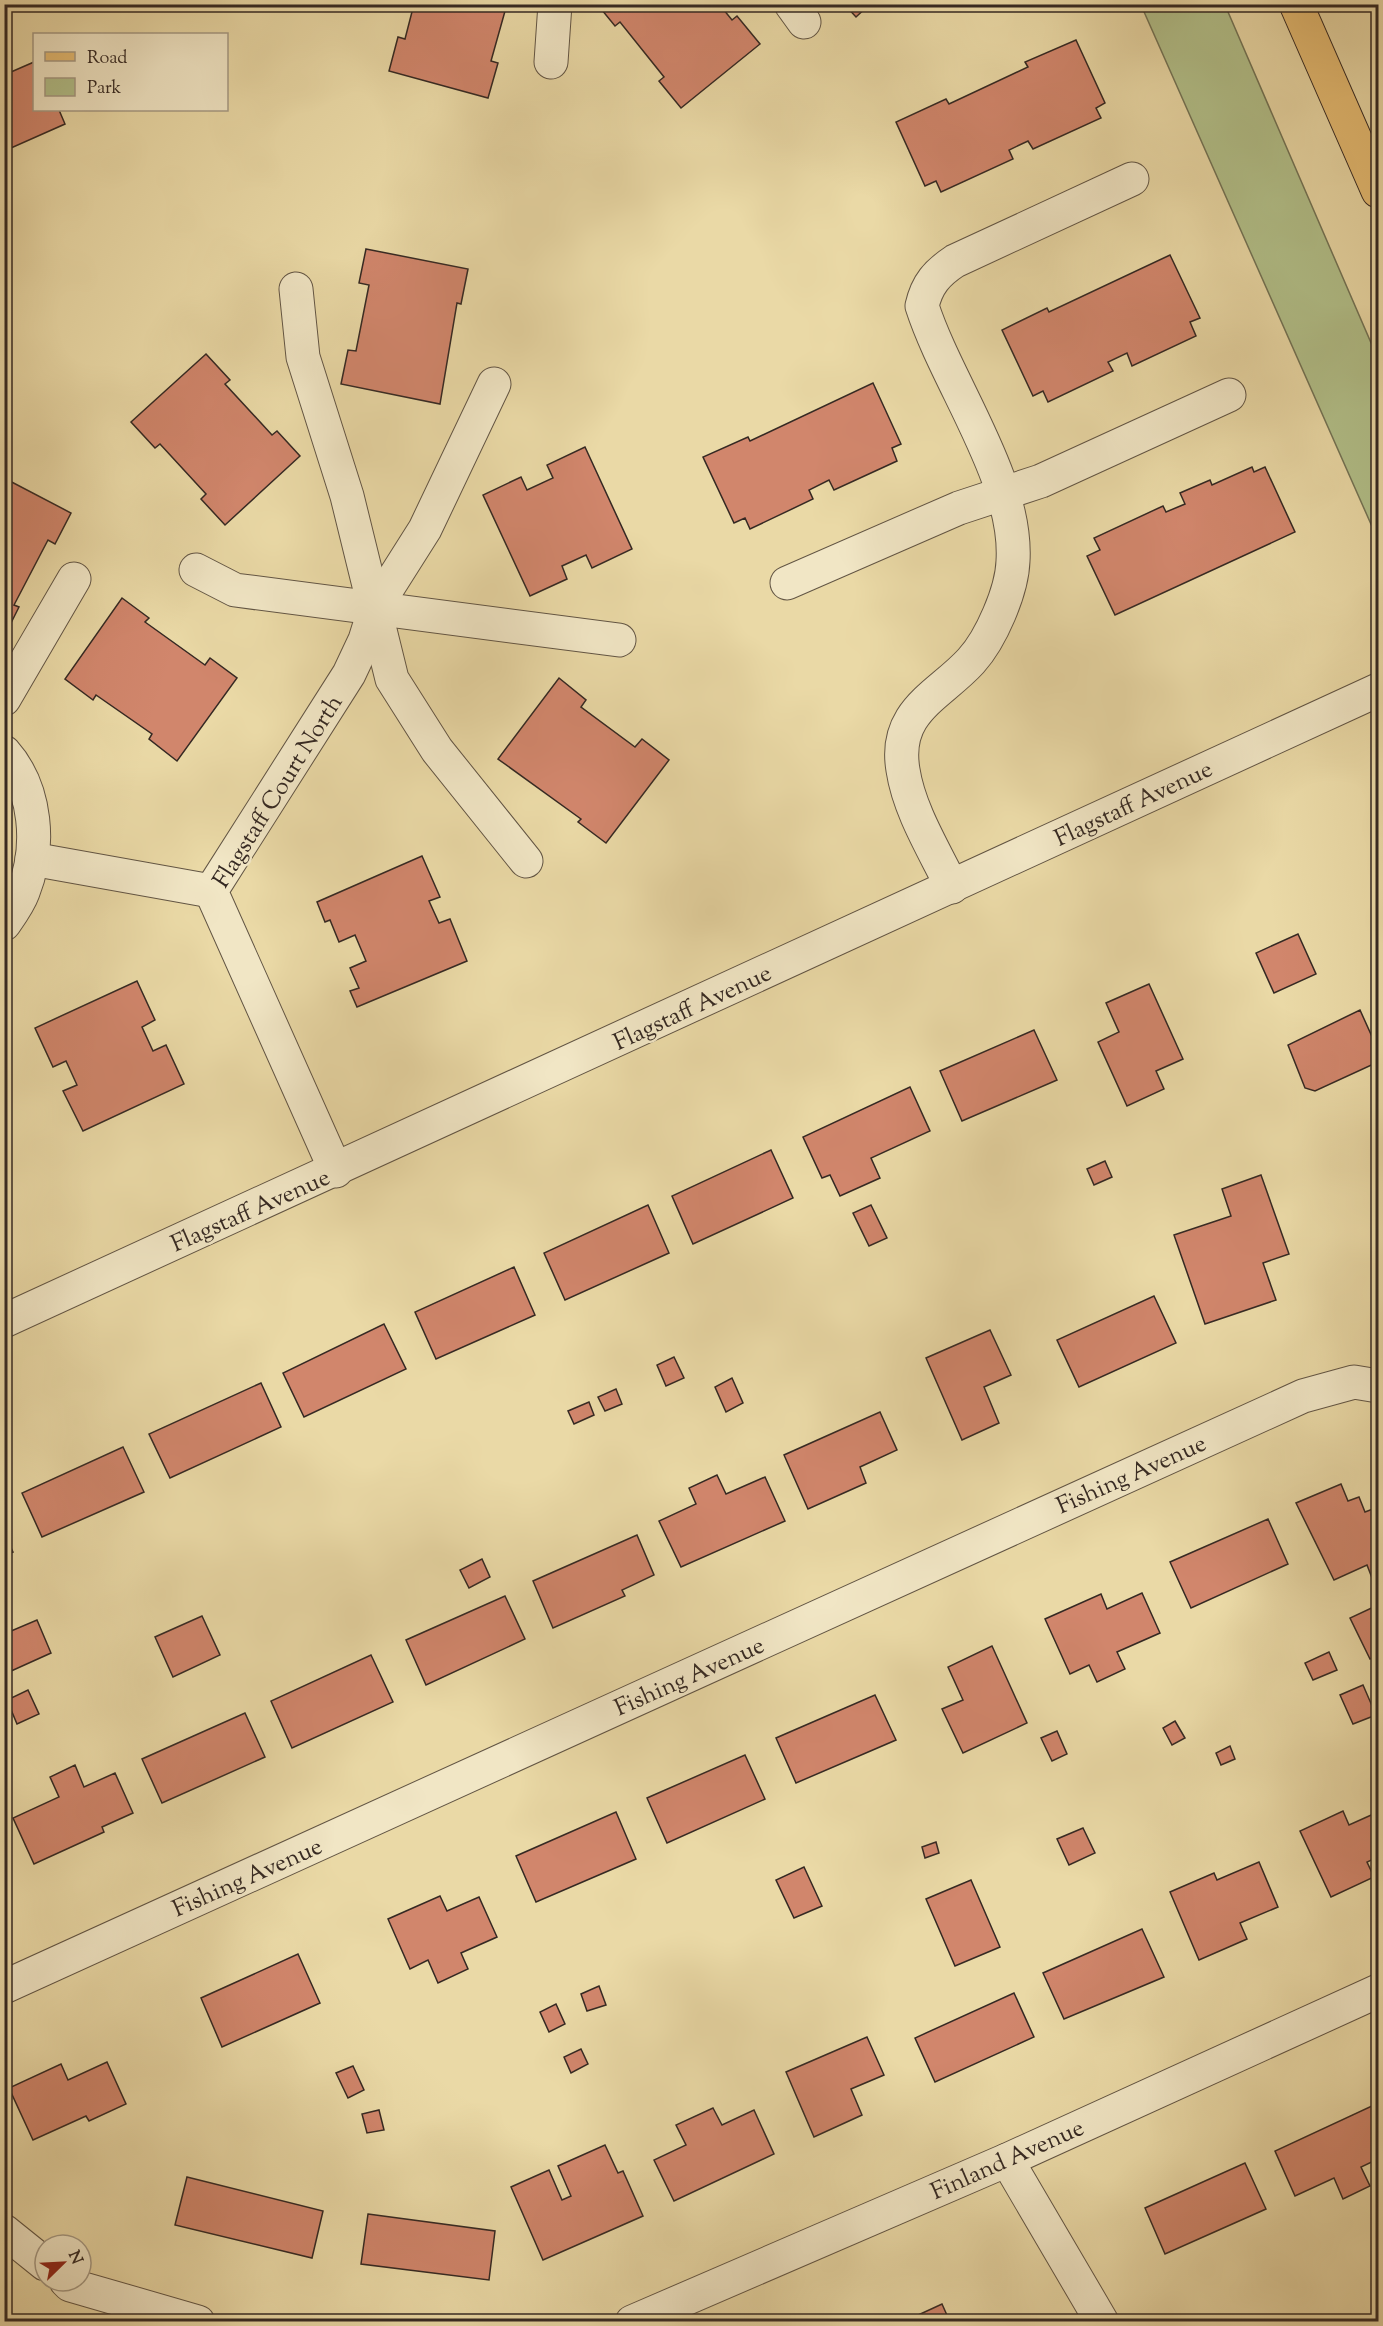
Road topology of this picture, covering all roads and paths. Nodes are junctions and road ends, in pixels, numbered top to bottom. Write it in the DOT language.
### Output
graph roads {
  1 [pos="555,4"];
  2 [pos="1296,4"];
  3 [pos="551,62"];
  4 [pos="1132,179"];
  5 [pos="1378,191"];
  6 [pos="296,289"];
  7 [pos="494,384"];
  8 [pos="1229,395"];
  9 [pos="1004,492"];
  10 [pos="196,570"];
  11 [pos="74,579"];
  12 [pos="787,583"];
  13 [pos="375,608"];
  14 [pos="619,640"];
  15 [pos="1378,690"];
  16 [pos="4,699"];
  17 [pos="4,752"];
  18 [pos="33,859"];
  19 [pos="526,861"];
  20 [pos="952,887"];
  21 [pos="211,891"];
  22 [pos="4,924"];
  23 [pos="336,1171"];
  24 [pos="4,1321"];
  25 [pos="1378,1386"];
  26 [pos="4,1987"];
  27 [pos="1378,1990"];
  28 [pos="1007,2160"];
  29 [pos="4,2231"];
  30 [pos="33,2254"];
  31 [pos="93,2292"];
  32 [pos="198,2322"];
  33 [pos="632,2322"];
  34 [pos="1102,2322"];
  1 -- 3 [label="street"];
  2 -- 5 [label="main road"];
  4 -- 9 [label="street"];
  6 -- 13 [label="street"];
  7 -- 13 [label="street, Flagstaff Court North"];
  8 -- 9 [label="street"];
  9 -- 12 [label="street"];
  9 -- 20 [label="street"];
  10 -- 13 [label="street"];
  11 -- 16 [label="street"];
  13 -- 14 [label="street"];
  13 -- 19 [label="street"];
  13 -- 21 [label="street, Flagstaff Court North"];
  15 -- 20 [label="street, Flagstaff Avenue"];
  17 -- 18 [label="street"];
  18 -- 21 [label="street"];
  18 -- 22 [label="street"];
  20 -- 23 [label="street, Flagstaff Avenue"];
  21 -- 23 [label="street, Flagstaff Court North"];
  23 -- 24 [label="street, Flagstaff Avenue"];
  25 -- 26 [label="street, Fishing Avenue"];
  27 -- 28 [label="street, Finland Avenue"];
  28 -- 33 [label="street, Finland Avenue"];
  28 -- 34 [label="street"];
  29 -- 30 [label="street"];
  31 -- 32 [label="street"];
}
